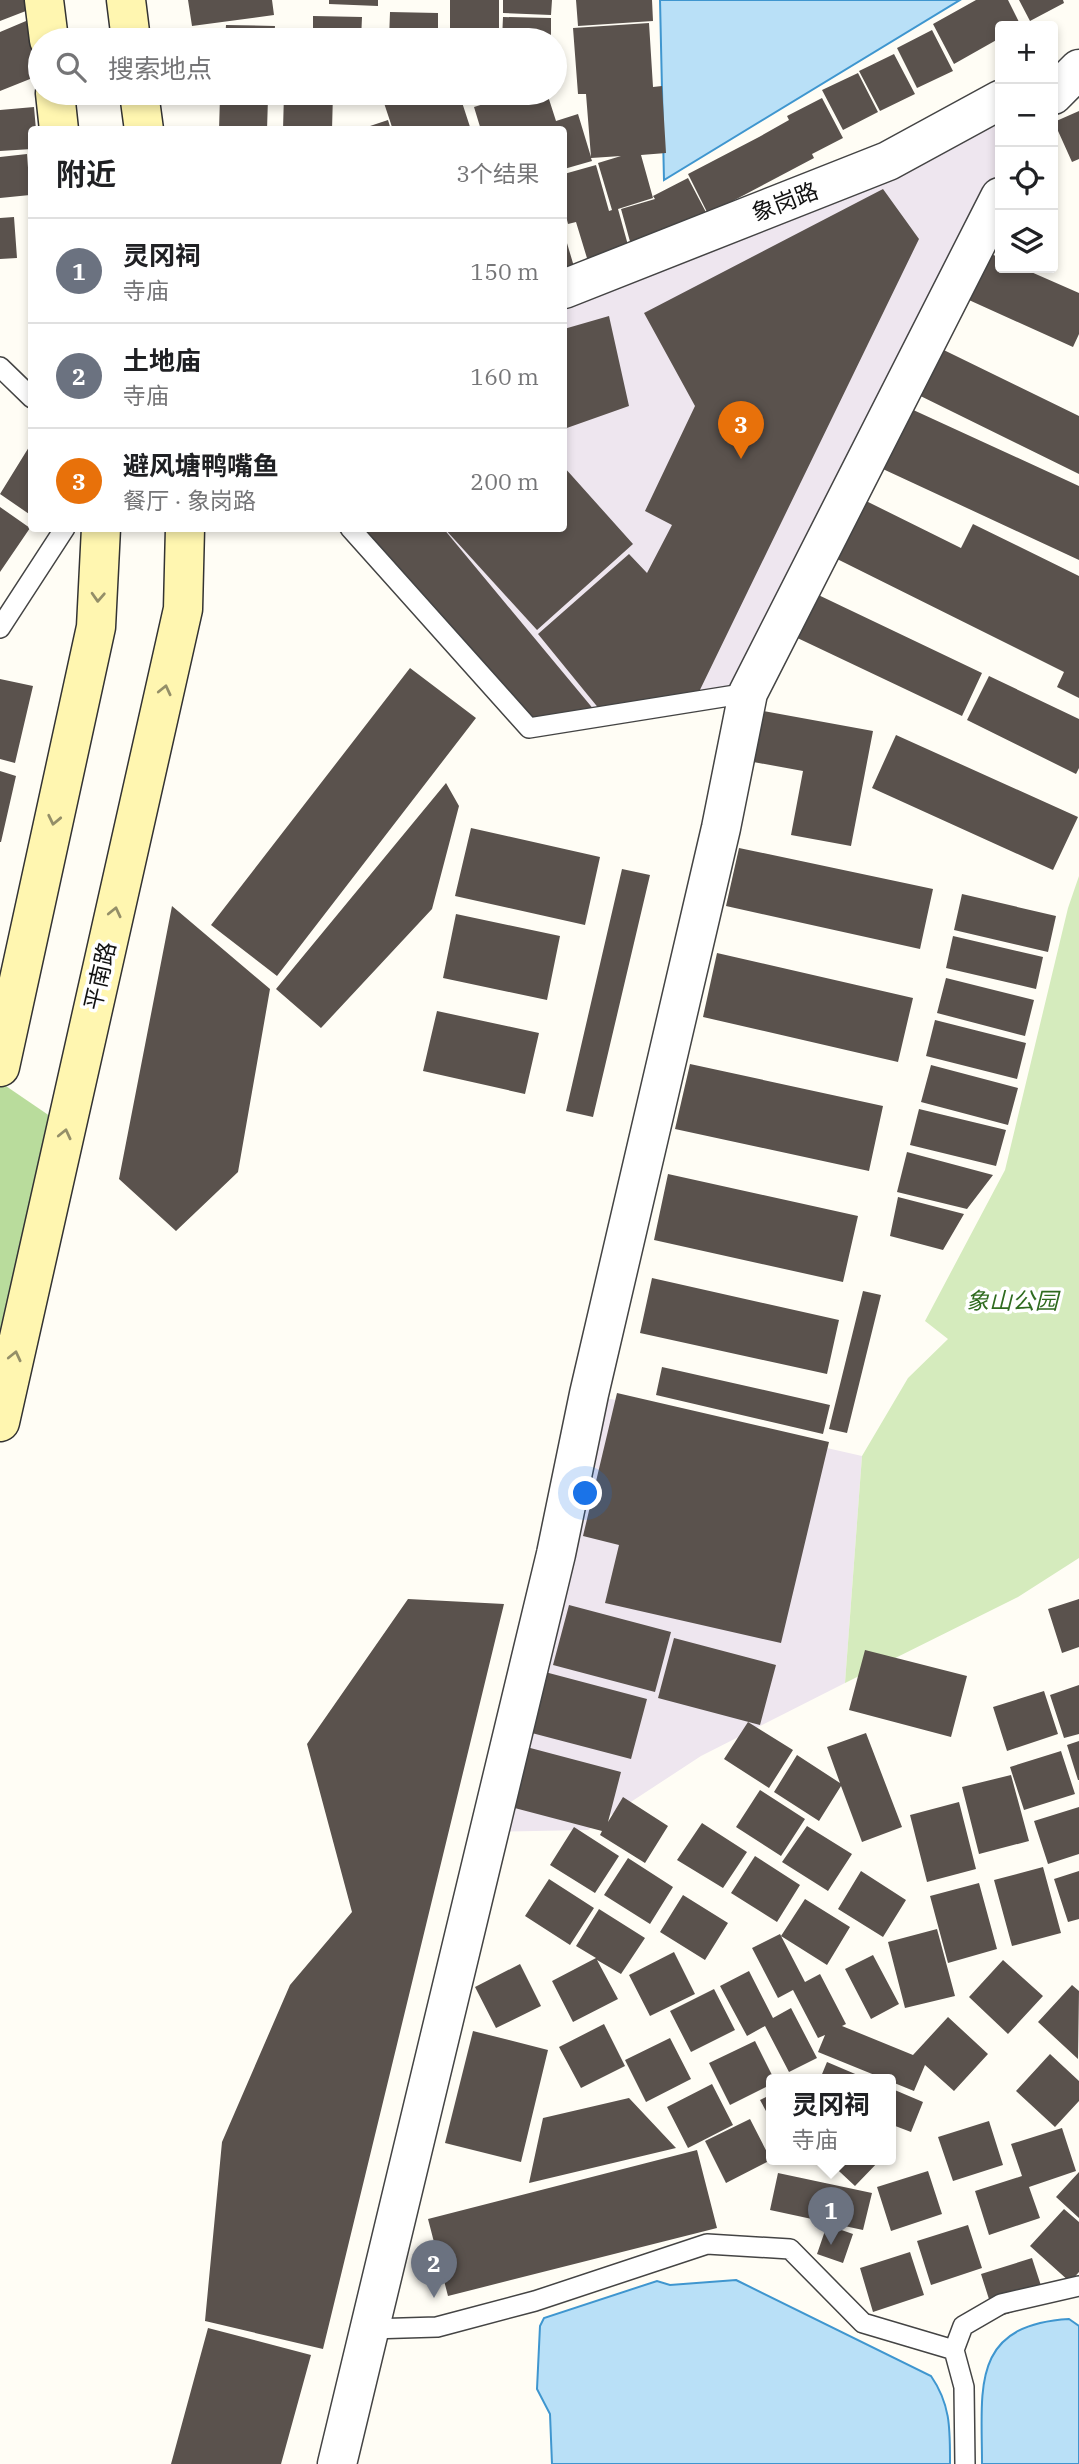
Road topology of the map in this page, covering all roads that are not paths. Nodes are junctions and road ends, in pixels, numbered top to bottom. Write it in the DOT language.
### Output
graph roads {
  1 [pos="44,0"];
  2 [pos="126,0"];
  3 [pos="48,28"];
  4 [pos="130,28"];
  5 [pos="1079,57"];
  6 [pos="1058,69"];
  7 [pos="1079,69"];
  8 [pos="1058,89"];
  9 [pos="995,103"];
  10 [pos="56,105"];
  11 [pos="141,105"];
  12 [pos="59,126"];
  13 [pos="143,126"];
  14 [pos="995,207"];
  15 [pos="567,288"];
  16 [pos="0,367"];
  17 [pos="28,394"];
  18 [pos="62,532"];
  19 [pos="101,532"];
  20 [pos="185,532"];
  21 [pos="354,532"];
  22 [pos="0,628"];
  23 [pos="748,692"];
  24 [pos="4,1026"];
  25 [pos="0,1067"];
  26 [pos="0,1422"];
  27 [pos="1079,2286"];
  28 [pos="370,2329"];
  29 [pos="954,2350"];
  30 [pos="337,2464"];
  31 [pos="965,2464"];
  1 -- 3 [label="main road"];
  2 -- 4 [label="main road"];
  5 -- 6 [label="street"];
  7 -- 8 [label="street"];
  9 -- 15 [label="street, 象岗路"];
  10 -- 12 [label="main road"];
  11 -- 13 [label="main road"];
  14 -- 23 [label="street"];
  16 -- 17 [label="lane"];
  18 -- 22 [label="lane"];
  19 -- 24 [label="main road, one-way"];
  26 -- 20 [label="main road, 平南路, one-way"];
  21 -- 23 [label="lane"];
  23 -- 28 [label="street"];
  24 -- 25 [label="main road"];
  27 -- 29 [label="lane"];
  28 -- 29 [label="lane"];
  28 -- 30 [label="street"];
  29 -- 31 [label="lane"];
}
